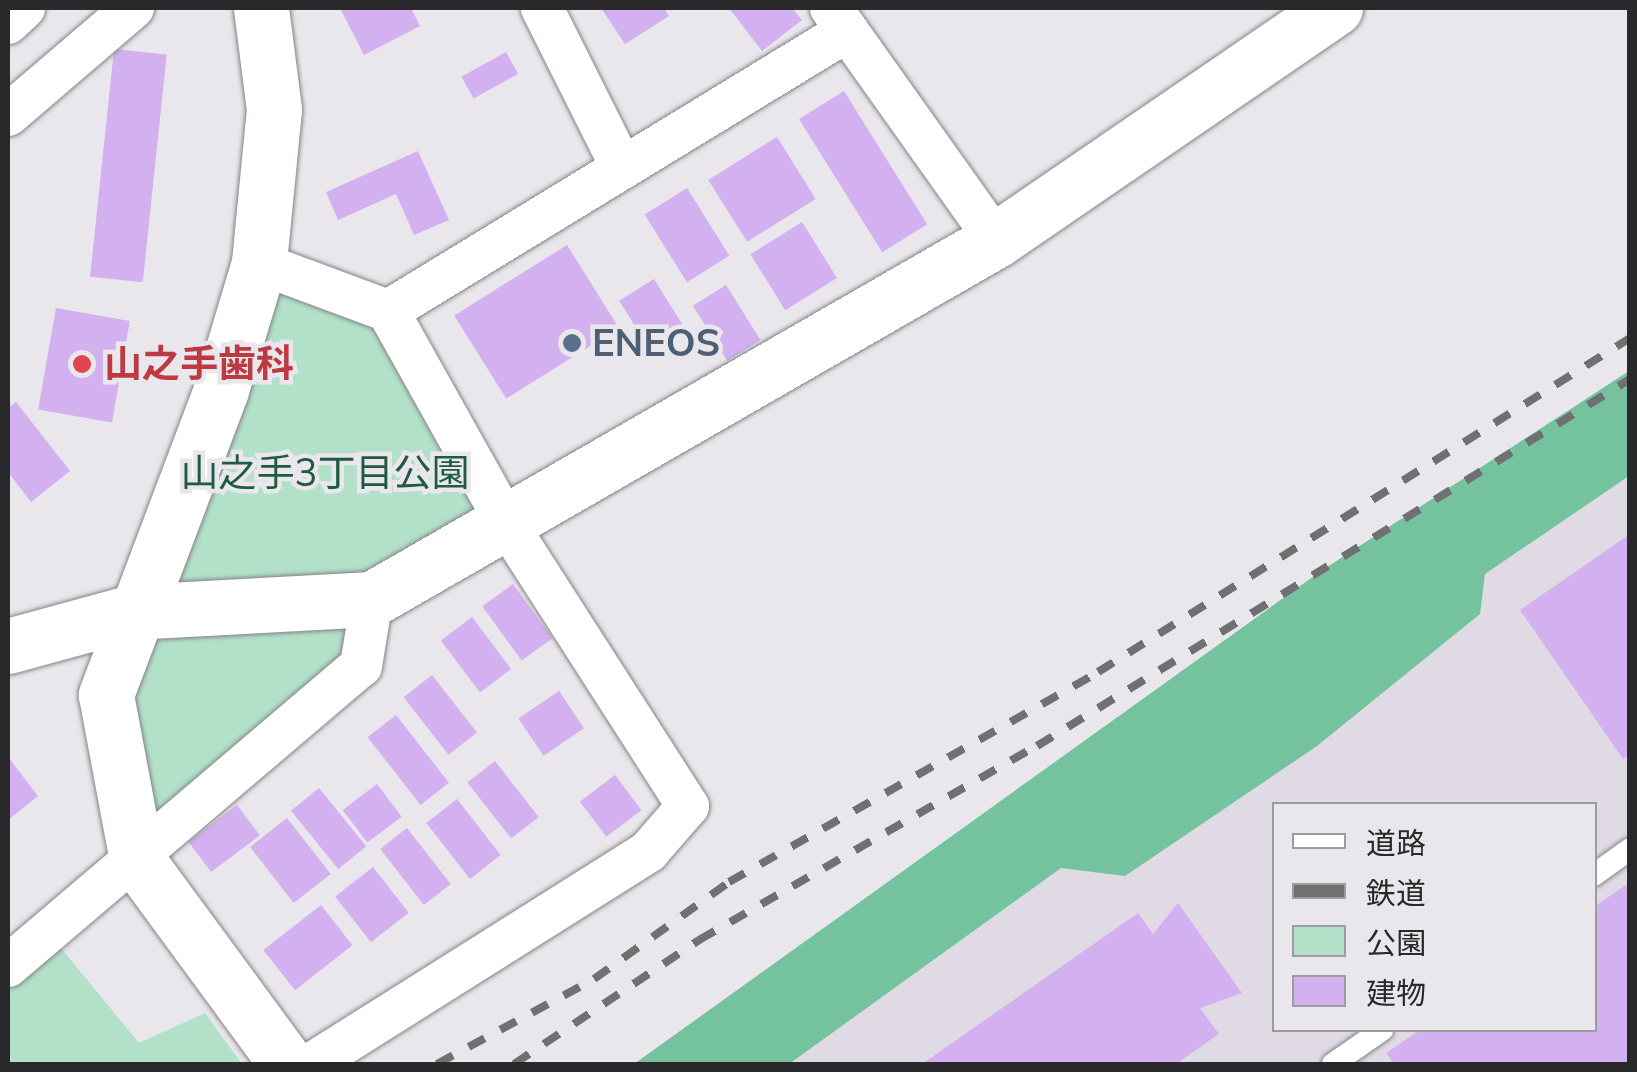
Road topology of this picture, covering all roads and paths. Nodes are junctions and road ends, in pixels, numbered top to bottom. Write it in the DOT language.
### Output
graph roads {
  1 [pos="24,8"];
  2 [pos="133,8"];
  3 [pos="261,8"];
  4 [pos="542,8"];
  5 [pos="1335,8"];
  6 [pos="839,19"];
  7 [pos="8,23"];
  8 [pos="8,115"];
  9 [pos="622,168"];
  10 [pos="996,240"];
  11 [pos="258,263"];
  12 [pos="388,311"];
  13 [pos="508,526"];
  14 [pos="372,599"];
  15 [pos="132,612"];
  16 [pos="8,646"];
  17 [pos="1630,850"];
  18 [pos="136,860"];
  19 [pos="1597,873"];
  20 [pos="8,966"];
  21 [pos="1380,1032"];
  22 [pos="1344,1062"];
  23 [pos="287,1064"];
  24 [pos="310,1064"];
  1 -- 7 [label="street"];
  2 -- 8 [label="street"];
  3 -- 11 [label="street"];
  4 -- 9 [label="street"];
  5 -- 10 [label="street"];
  6 -- 9 [label="street"];
  6 -- 10 [label="street"];
  9 -- 12 [label="street"];
  10 -- 13 [label="street"];
  11 -- 12 [label="street"];
  11 -- 15 [label="street"];
  12 -- 13 [label="street"];
  13 -- 14 [label="street"];
  13 -- 24 [label="street"];
  14 -- 15 [label="street"];
  14 -- 18 [label="street"];
  15 -- 16 [label="street"];
  15 -- 18 [label="street"];
  17 -- 19 [label="lane"];
  18 -- 20 [label="street"];
  18 -- 23 [label="street"];
  21 -- 22 [label="lane"];
}
